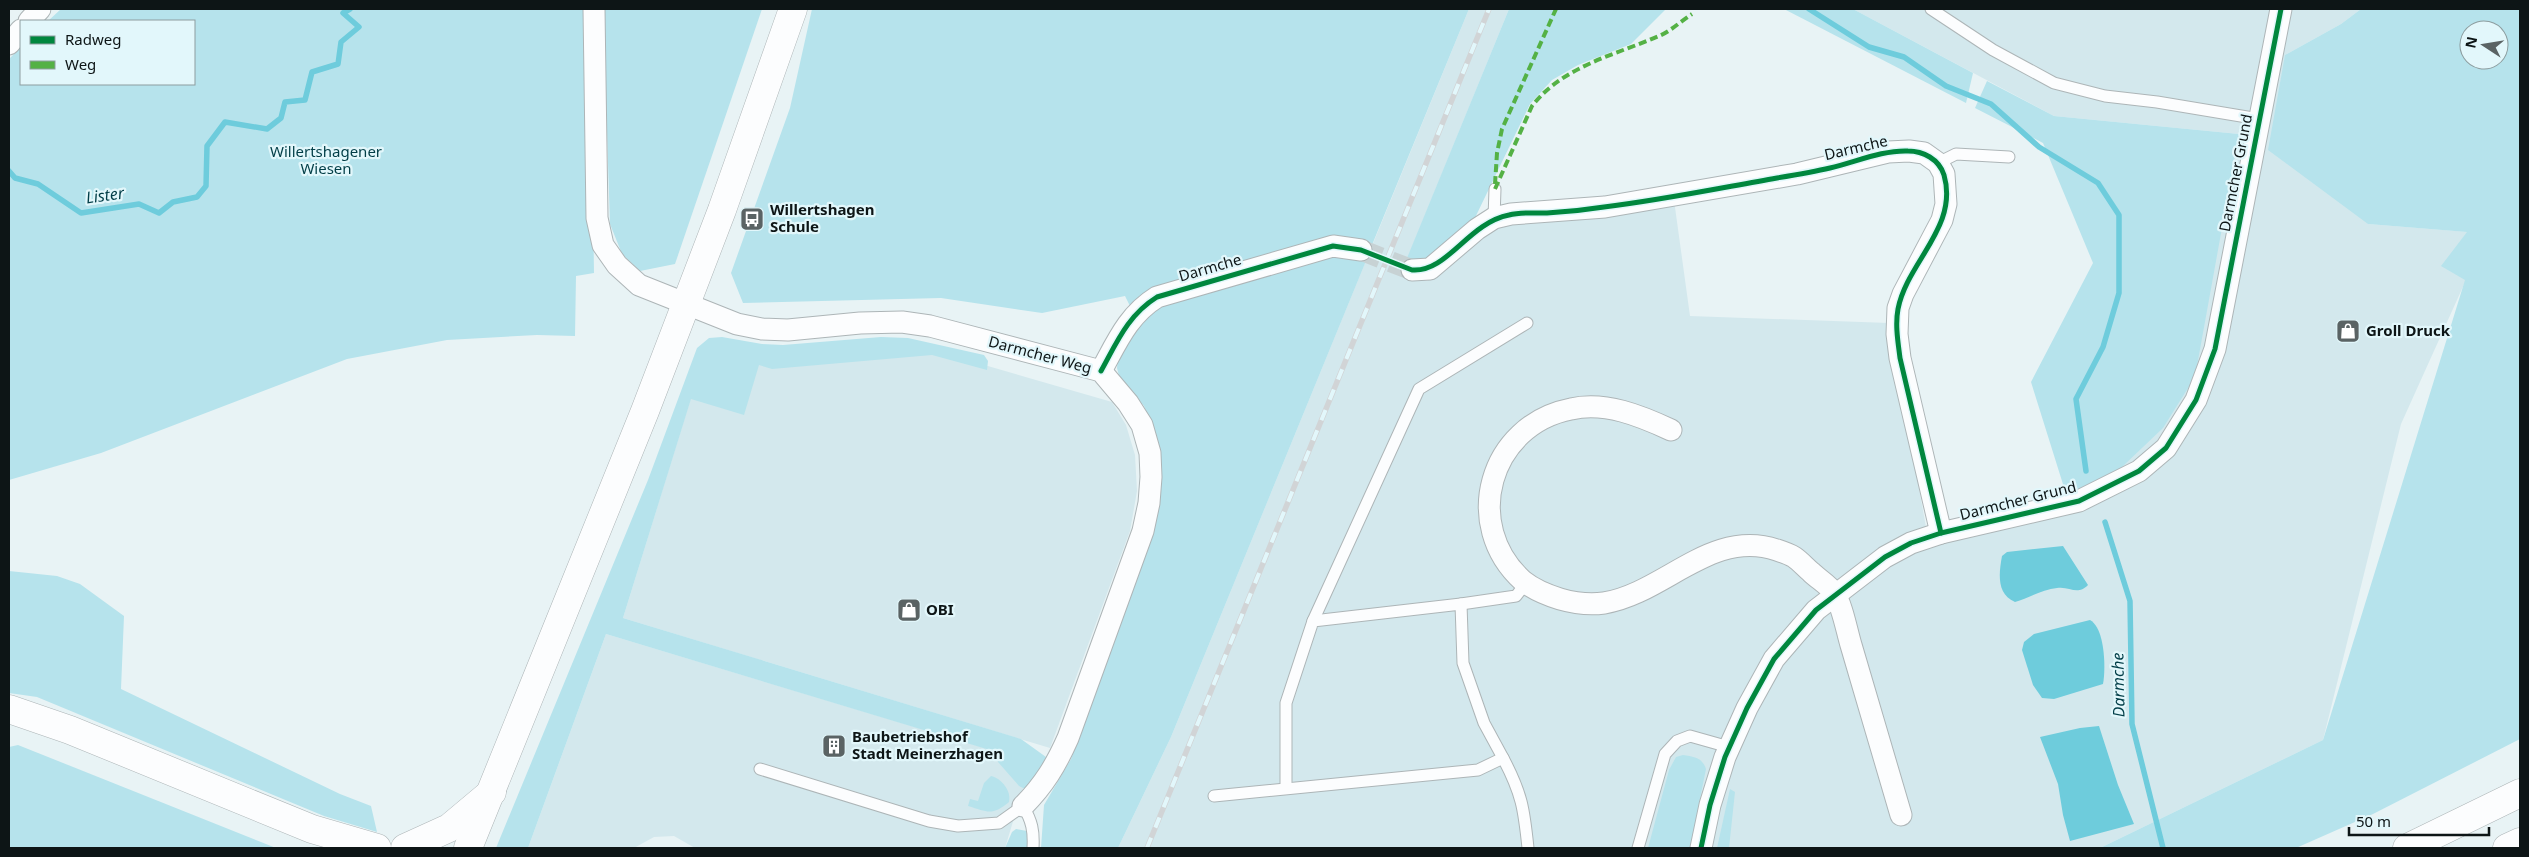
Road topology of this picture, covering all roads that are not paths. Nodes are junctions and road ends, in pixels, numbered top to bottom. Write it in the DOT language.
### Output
graph roads {
  1 [pos="40,9"];
  2 [pos="594,9"];
  3 [pos="792,9"];
  4 [pos="1931,9"];
  5 [pos="2281,9"];
  6 [pos="30,20"];
  7 [pos="20,31"];
  8 [pos="9,44"];
  9 [pos="2259,119"];
  10 [pos="2009,157"];
  11 [pos="1938,163"];
  12 [pos="1495,189"];
  13 [pos="1494,218"];
  14 [pos="1361,250"];
  15 [pos="1412,270"];
  16 [pos="686,304"];
  17 [pos="1527,323"];
  18 [pos="1101,371"];
  19 [pos="1671,430"];
  20 [pos="1941,533"];
  21 [pos="1526,583"];
  22 [pos="1835,594"];
  23 [pos="1460,604"];
  24 [pos="1313,621"];
  25 [pos="9,709"];
  26 [pos="9,729"];
  27 [pos="1728,747"];
  28 [pos="1502,758"];
  29 [pos="760,770"];
  30 [pos="1286,788"];
  31 [pos="492,792"];
  32 [pos="2520,793"];
  33 [pos="1214,796"];
  34 [pos="1023,806"];
  35 [pos="1901,815"];
  36 [pos="2520,842"];
  37 [pos="317,848"];
  38 [pos="377,848"];
  39 [pos="405,848"];
  40 [pos="468,848"];
  41 [pos="1033,848"];
  42 [pos="1528,848"];
  43 [pos="1638,848"];
  44 [pos="1701,848"];
  45 [pos="2407,848"];
  46 [pos="2507,848"];
  1 -- 6 [label="street"];
  2 -- 16 [label="street, Darmcher Weg"];
  3 -- 16 [label="main road"];
  4 -- 9 [label="lane"];
  5 -- 9 [label="street, Darmcher Grund"];
  7 -- 8 [label="street"];
  9 -- 20 [label="street, Darmcher Grund"];
  10 -- 11 [label="lane"];
  11 -- 13 [label="street, Darmche"];
  11 -- 20 [label="street"];
  12 -- 13 [label="lane"];
  13 -- 15 [label="street, Darmche"];
  14 -- 18 [label="street, Darmche"];
  16 -- 18 [label="street, Darmcher Weg"];
  16 -- 31 [label="main road"];
  17 -- 24 [label="lane"];
  18 -- 34 [label="street, Darmcher Weg"];
  19 -- 21 [label="street"];
  20 -- 22 [label="street, Darmcher Grund"];
  21 -- 22 [label="street"];
  21 -- 23 [label="lane"];
  22 -- 27 [label="street, Darmcher Grund"];
  22 -- 35 [label="street"];
  23 -- 24 [label="lane"];
  23 -- 28 [label="lane"];
  24 -- 30 [label="lane"];
  25 -- 38 [label="main road"];
  26 -- 37 [label="main road"];
  27 -- 43 [label="lane"];
  27 -- 44 [label="street, Darmcher Grund"];
  28 -- 30 [label="lane"];
  28 -- 42 [label="lane"];
  29 -- 34 [label="lane"];
  30 -- 33 [label="lane"];
  31 -- 39 [label="main road"];
  31 -- 40 [label="main road"];
  32 -- 45 [label="main road"];
  34 -- 41 [label="lane"];
  36 -- 46 [label="main road"];
}
